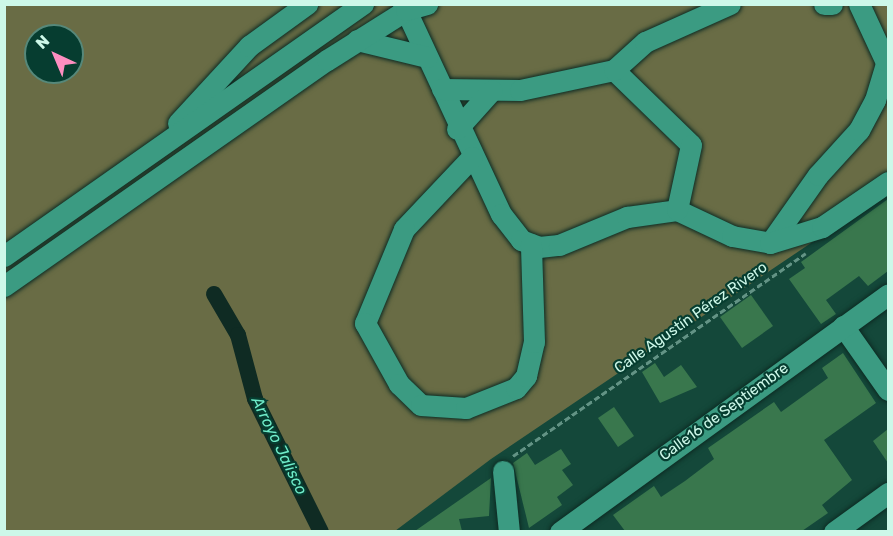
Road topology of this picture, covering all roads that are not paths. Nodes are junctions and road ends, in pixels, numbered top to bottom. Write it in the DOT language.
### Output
graph roads {
  1 [pos="307,4"];
  2 [pos="363,4"];
  3 [pos="427,4"];
  4 [pos="730,4"];
  5 [pos="824,4"];
  6 [pos="832,4"];
  7 [pos="859,4"];
  8 [pos="404,7"];
  9 [pos="357,40"];
  10 [pos="427,57"];
  11 [pos="887,58"];
  12 [pos="614,70"];
  13 [pos="442,89"];
  14 [pos="492,90"];
  15 [pos="457,129"];
  16 [pos="149,154"];
  17 [pos="472,157"];
  18 [pos="888,182"];
  19 [pos="677,210"];
  20 [pos="770,243"];
  21 [pos="531,244"];
  22 [pos="4,256"];
  23 [pos="4,286"];
  24 [pos="888,295"];
  25 [pos="843,326"];
  26 [pos="888,390"];
  27 [pos="505,466"];
  28 [pos="888,493"];
  29 [pos="508,521"];
  30 [pos="568,528"];
  31 [pos="518,531"];
  32 [pos="834,531"];
  1 -- 16 [label="street"];
  2 -- 16 [label="street"];
  3 -- 8 [label="street"];
  4 -- 12 [label="street"];
  5 -- 6 [label="street"];
  7 -- 11 [label="street"];
  8 -- 9 [label="street"];
  8 -- 10 [label="street"];
  9 -- 10 [label="street"];
  9 -- 23 [label="street"];
  10 -- 13 [label="street"];
  11 -- 20 [label="street"];
  12 -- 14 [label="street"];
  12 -- 19 [label="street"];
  13 -- 14 [label="street"];
  13 -- 15 [label="street"];
  14 -- 15 [label="street"];
  15 -- 17 [label="street"];
  16 -- 22 [label="street"];
  17 -- 21 [label="street"];
  17 -- 21 [label="street"];
  18 -- 20 [label="street"];
  19 -- 20 [label="street"];
  19 -- 21 [label="street"];
  24 -- 25 [label="street, Calle16 de Septiembre"];
  25 -- 26 [label="street"];
  25 -- 30 [label="street, Calle16 de Septiembre"];
  27 -- 29 [label="street"];
  28 -- 32 [label="street"];
  29 -- 31 [label="street"];
}
